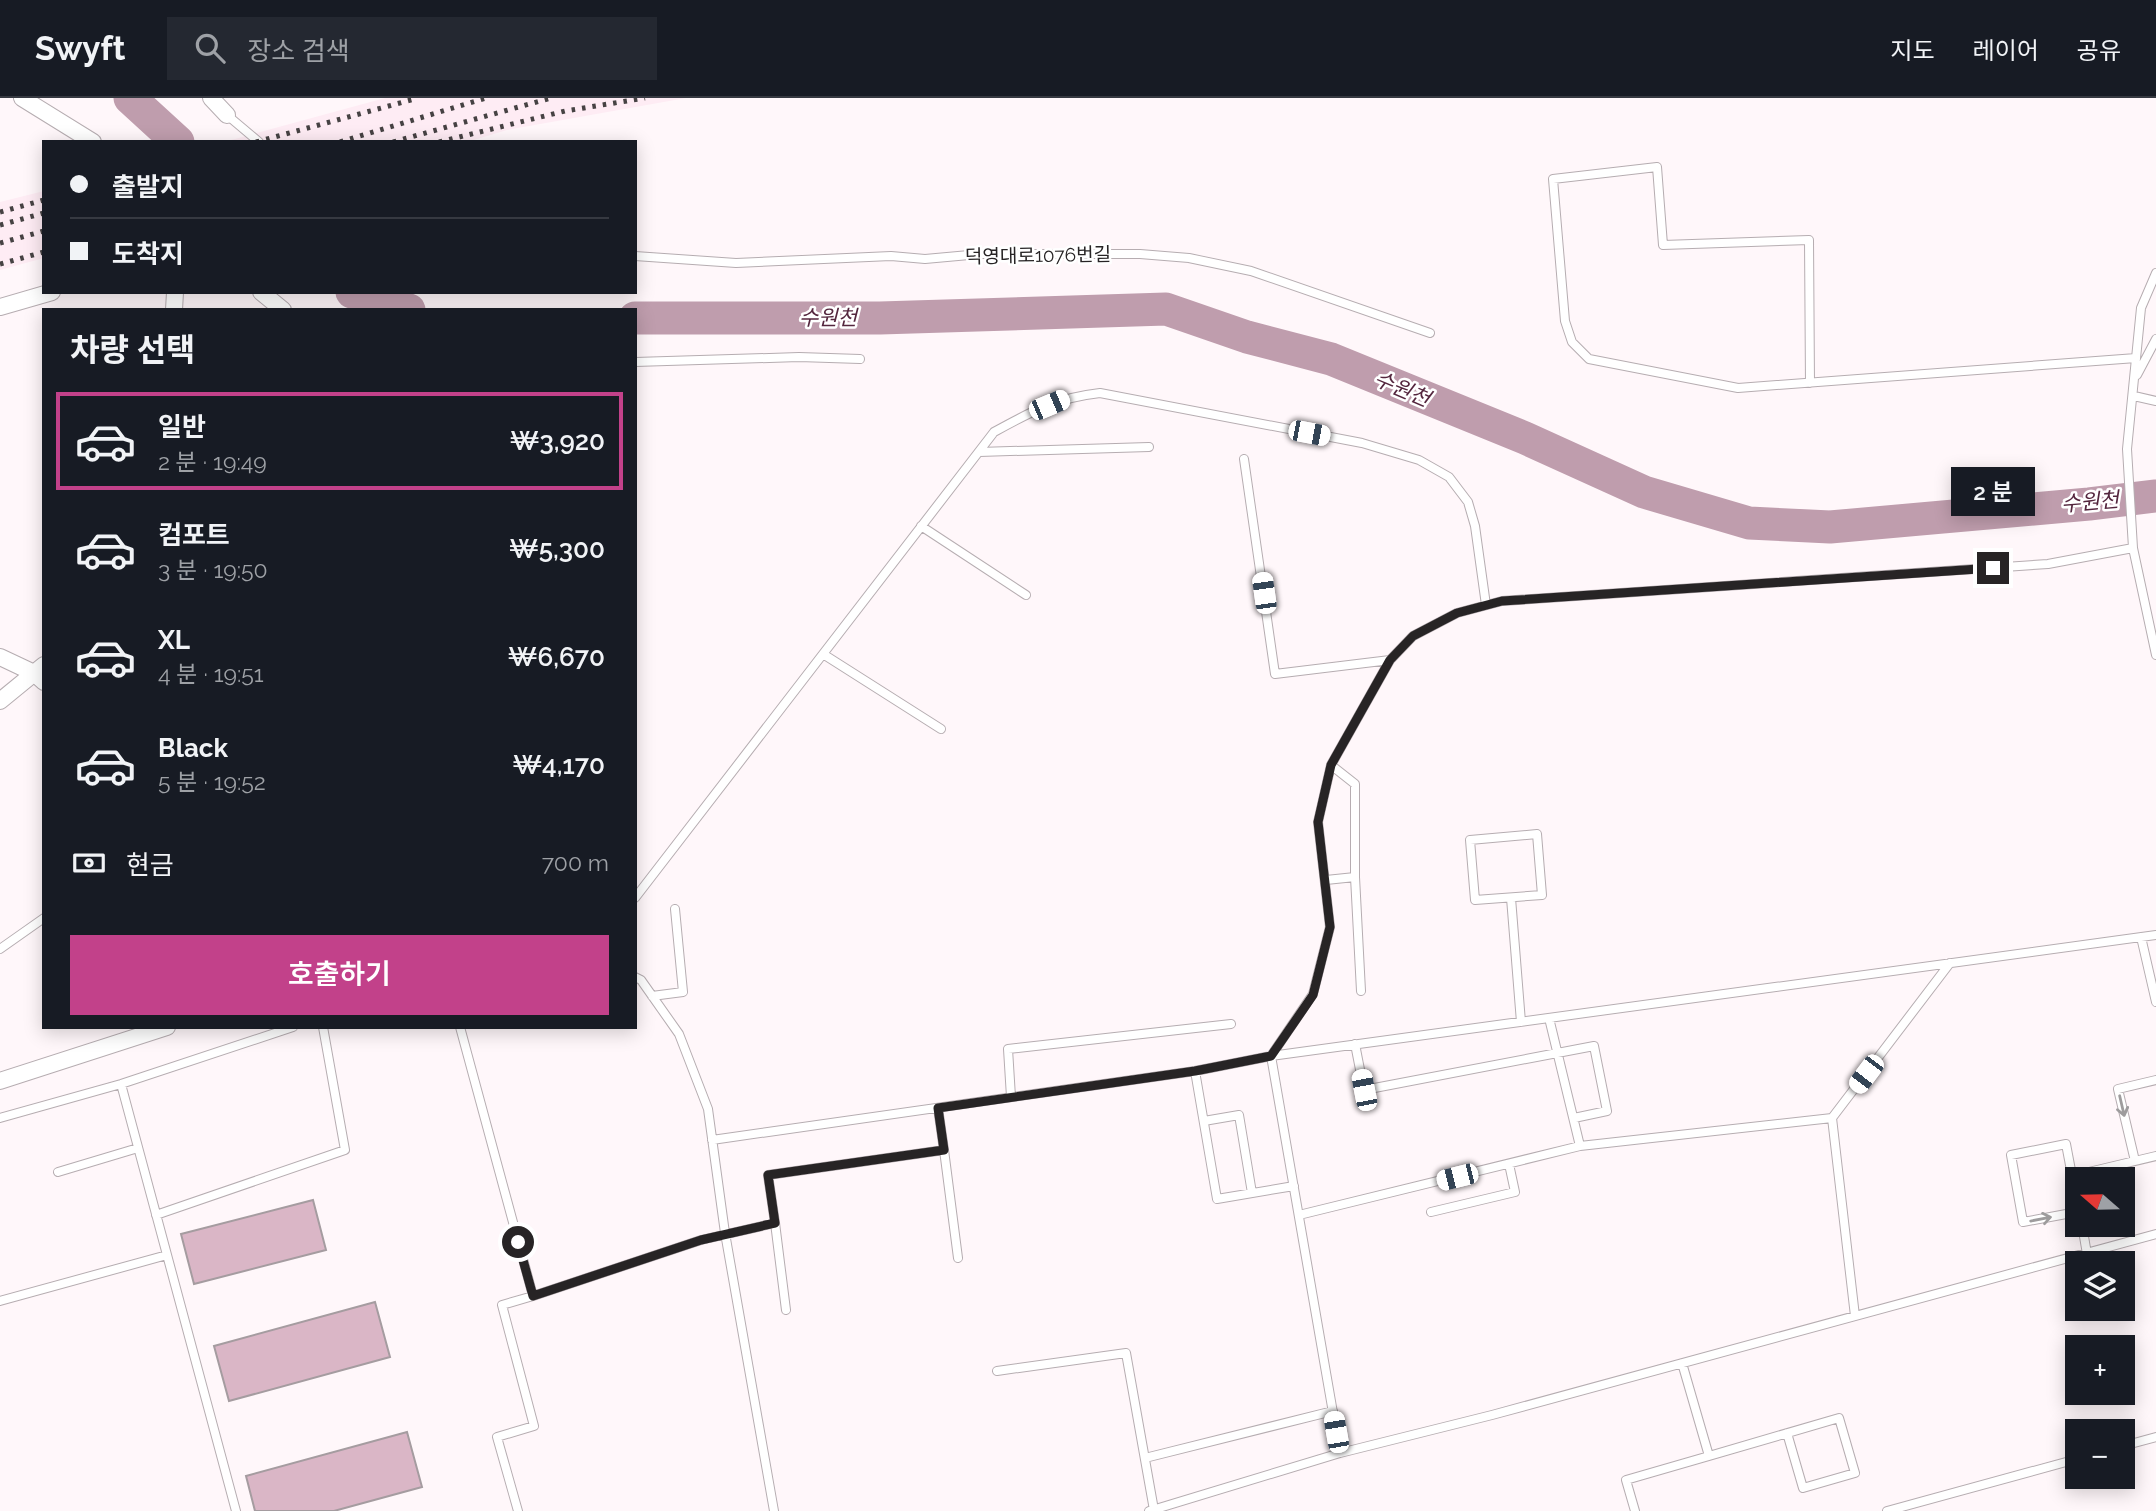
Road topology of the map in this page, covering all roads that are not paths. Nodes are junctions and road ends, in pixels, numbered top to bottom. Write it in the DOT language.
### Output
graph roads {
  1 [pos="22,98"];
  2 [pos="211,98"];
  3 [pos="227,115"];
  4 [pos="90,140"];
  5 [pos="257,140"];
  6 [pos="637,256"];
  7 [pos="2156,273"];
  8 [pos="45,294"];
  9 [pos="263,294"];
  10 [pos="0,307"];
  11 [pos="281,308"];
  12 [pos="1430,333"];
  13 [pos="2156,339"];
  14 [pos="2136,358"];
  15 [pos="860,359"];
  16 [pos="637,362"];
  17 [pos="2134,380"];
  18 [pos="1810,383"];
  19 [pos="2134,396"];
  20 [pos="2156,401"];
  21 [pos="1149,447"];
  22 [pos="979,452"];
  23 [pos="1244,459"];
  24 [pos="921,526"];
  25 [pos="2133,548"];
  26 [pos="1026,595"];
  27 [pos="1486,606"];
  28 [pos="823,654"];
  29 [pos="2156,655"];
  30 [pos="0,657"];
  31 [pos="1390,660"];
  32 [pos="41,674"];
  33 [pos="0,701"];
  34 [pos="941,729"];
  35 [pos="1331,765"];
  36 [pos="1356,877"];
  37 [pos="1326,880"];
  38 [pos="637,895"];
  39 [pos="1511,898"];
  40 [pos="675,909"];
  41 [pos="42,919"];
  42 [pos="2156,935"];
  43 [pos="2141,937"];
  44 [pos="0,949"];
  45 [pos="1950,963"];
  46 [pos="637,978"];
  47 [pos="1361,991"];
  48 [pos="652,996"];
  49 [pos="2156,1002"];
  50 [pos="1549,1018"];
  51 [pos="1521,1022"];
  52 [pos="1231,1024"];
  53 [pos="161,1029"];
  54 [pos="287,1029"];
  55 [pos="323,1029"];
  56 [pos="461,1029"];
  57 [pos="1355,1044"];
  58 [pos="1558,1053"];
  59 [pos="1271,1056"];
  60 [pos="1195,1071"];
  61 [pos="0,1080"];
  62 [pos="2156,1080"];
  63 [pos="121,1084"];
  64 [pos="1012,1097"];
  65 [pos="938,1108"];
  66 [pos="0,1118"];
  67 [pos="1574,1118"];
  68 [pos="1832,1118"];
  69 [pos="1204,1121"];
  70 [pos="712,1140"];
  71 [pos="1580,1146"];
  72 [pos="138,1148"];
  73 [pos="944,1150"];
  74 [pos="2156,1156"];
  75 [pos="2135,1161"];
  76 [pos="1509,1164"];
  77 [pos="2070,1167"];
  78 [pos="2110,1167"];
  79 [pos="58,1172"];
  80 [pos="1294,1186"];
  81 [pos="1252,1193"];
  82 [pos="1431,1212"];
  83 [pos="2065,1214"];
  84 [pos="156,1215"];
  85 [pos="1299,1215"];
  86 [pos="775,1223"];
  87 [pos="725,1233"];
  88 [pos="2156,1234"];
  89 [pos="2097,1251"];
  90 [pos="167,1255"];
  91 [pos="958,1258"];
  92 [pos="2065,1260"];
  93 [pos="533,1296"];
  94 [pos="0,1301"];
  95 [pos="786,1310"];
  96 [pos="1855,1315"];
  97 [pos="1682,1363"];
  98 [pos="997,1371"];
  99 [pos="1333,1411"];
  100 [pos="1787,1433"];
  101 [pos="2156,1437"];
  102 [pos="2135,1443"];
  103 [pos="1340,1453"];
  104 [pos="1709,1456"];
  105 [pos="1145,1458"];
  106 [pos="2065,1462"];
  107 [pos="1152,1510"];
  108 [pos="236,1511"];
  109 [pos="518,1511"];
  110 [pos="774,1511"];
  111 [pos="1635,1511"];
  112 [pos="1887,1511"];
  1 -- 4 [label="street"];
  2 -- 3 [label="street"];
  3 -- 5 [label="lane"];
  6 -- 12 [label="lane, 덕영대로1076번길"];
  7 -- 14 [label="lane"];
  8 -- 10 [label="street"];
  9 -- 11 [label="street"];
  13 -- 17 [label="lane"];
  14 -- 17 [label="lane"];
  14 -- 18 [label="lane"];
  15 -- 16 [label="lane"];
  17 -- 19 [label="lane"];
  18 -- 18 [label="lane"];
  19 -- 20 [label="lane"];
  19 -- 25 [label="lane"];
  21 -- 22 [label="lane"];
  22 -- 24 [label="lane"];
  22 -- 27 [label="lane"];
  23 -- 31 [label="lane"];
  24 -- 26 [label="lane"];
  24 -- 28 [label="lane"];
  25 -- 27 [label="lane"];
  25 -- 29 [label="lane"];
  27 -- 31 [label="lane"];
  28 -- 34 [label="lane"];
  28 -- 38 [label="lane"];
  30 -- 32 [label="street"];
  31 -- 35 [label="lane"];
  32 -- 33 [label="street"];
  35 -- 36 [label="lane"];
  35 -- 37 [label="lane"];
  36 -- 37 [label="lane"];
  36 -- 47 [label="lane"];
  37 -- 59 [label="lane"];
  39 -- 39 [label="lane"];
  39 -- 51 [label="lane"];
  40 -- 48 [label="lane"];
  41 -- 44 [label="lane"];
  42 -- 43 [label="lane"];
  43 -- 45 [label="lane"];
  43 -- 49 [label="lane"];
  45 -- 50 [label="lane"];
  45 -- 68 [label="lane"];
  46 -- 48 [label="lane"];
  48 -- 70 [label="lane"];
  50 -- 51 [label="lane"];
  50 -- 58 [label="lane"];
  51 -- 57 [label="lane"];
  52 -- 64 [label="lane"];
  53 -- 61 [label="street"];
  54 -- 63 [label="lane"];
  55 -- 84 [label="lane"];
  56 -- 93 [label="lane"];
  57 -- 58 [label="lane"];
  57 -- 59 [label="lane"];
  58 -- 67 [label="lane"];
  58 -- 67 [label="lane"];
  59 -- 60 [label="lane"];
  59 -- 80 [label="lane"];
  60 -- 64 [label="lane"];
  60 -- 69 [label="lane"];
  62 -- 75 [label="lane, one-way"];
  63 -- 66 [label="lane"];
  63 -- 72 [label="lane"];
  64 -- 65 [label="lane"];
  65 -- 70 [label="lane"];
  65 -- 73 [label="lane"];
  67 -- 71 [label="lane"];
  68 -- 71 [label="lane"];
  68 -- 96 [label="lane"];
  69 -- 81 [label="lane"];
  69 -- 81 [label="lane"];
  70 -- 87 [label="lane"];
  71 -- 76 [label="lane"];
  72 -- 79 [label="lane"];
  72 -- 84 [label="lane"];
  73 -- 86 [label="lane"];
  73 -- 91 [label="lane"];
  74 -- 75 [label="lane"];
  75 -- 78 [label="lane"];
  76 -- 82 [label="lane"];
  76 -- 85 [label="lane"];
  77 -- 83 [label="lane, one-way"];
  80 -- 81 [label="lane"];
  80 -- 85 [label="lane"];
  84 -- 90 [label="lane"];
  85 -- 99 [label="lane"];
  86 -- 87 [label="lane"];
  86 -- 95 [label="lane"];
  87 -- 93 [label="lane"];
  87 -- 110 [label="lane"];
  88 -- 89 [label="lane"];
  90 -- 94 [label="lane"];
  90 -- 108 [label="lane"];
  92 -- 96 [label="lane"];
  93 -- 109 [label="lane"];
  96 -- 97 [label="lane"];
  97 -- 103 [label="lane"];
  97 -- 104 [label="lane"];
  98 -- 105 [label="lane"];
  99 -- 103 [label="lane"];
  99 -- 105 [label="lane"];
  100 -- 100 [label="lane"];
  100 -- 104 [label="lane"];
  101 -- 102 [label="lane"];
  103 -- 107 [label="lane"];
  104 -- 111 [label="lane"];
  105 -- 107 [label="lane"];
  106 -- 112 [label="lane"];
}
